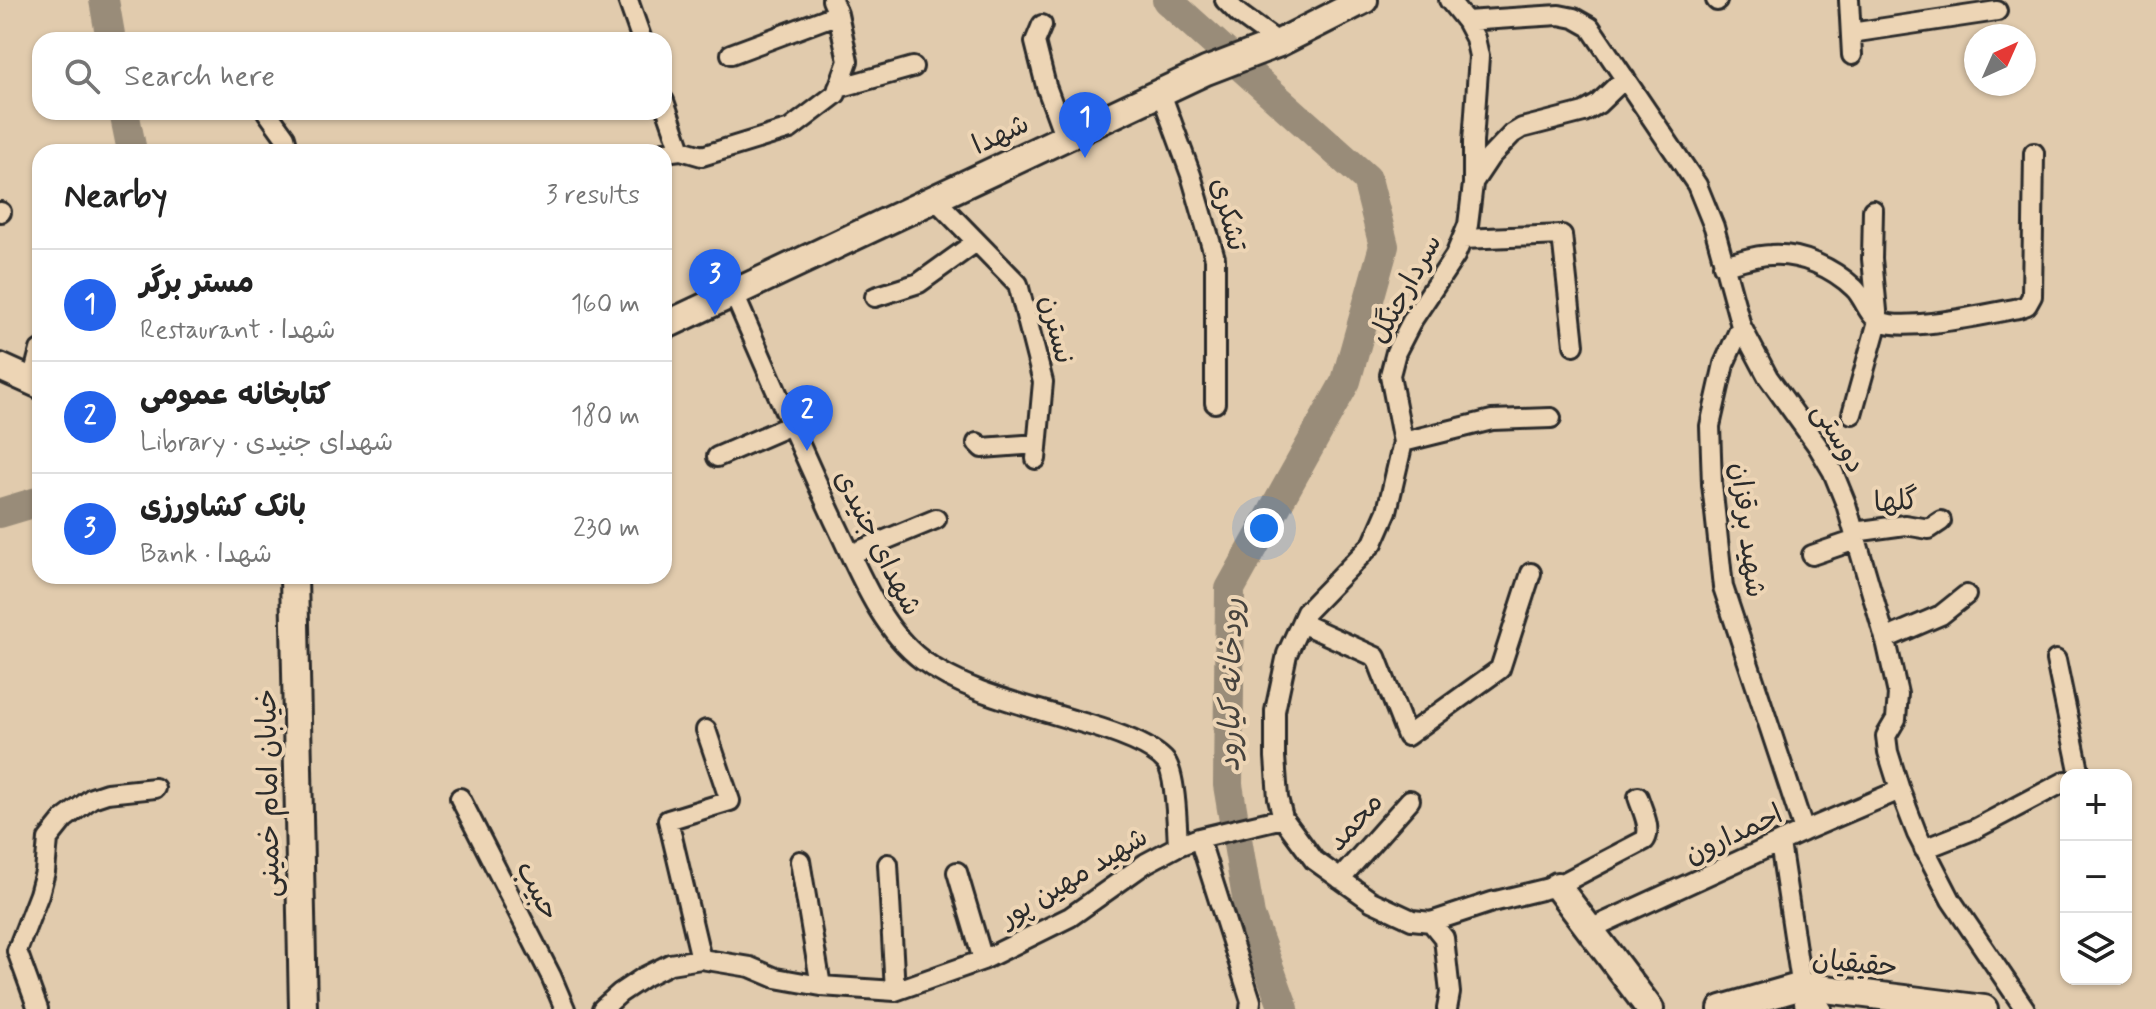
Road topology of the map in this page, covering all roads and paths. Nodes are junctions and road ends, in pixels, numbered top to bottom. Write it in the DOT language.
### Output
graph roads {
  1 [pos="628,0"];
  2 [pos="1225,0"];
  3 [pos="1364,0"];
  4 [pos="1449,0"];
  5 [pos="1849,0"];
  6 [pos="835,7"];
  7 [pos="1997,11"];
  8 [pos="1466,21"];
  9 [pos="1042,25"];
  10 [pos="639,32"];
  11 [pos="1851,33"];
  12 [pos="1279,43"];
  13 [pos="731,54"];
  14 [pos="1852,55"];
  15 [pos="913,67"];
  16 [pos="1625,78"];
  17 [pos="838,88"];
  18 [pos="1161,93"];
  19 [pos="273,120"];
  20 [pos="667,120"];
  21 [pos="1065,138"];
  22 [pos="287,144"];
  23 [pos="672,144"];
  24 [pos="673,151"];
  25 [pos="2034,153"];
  26 [pos="1473,184"];
  27 [pos="935,199"];
  28 [pos="1873,210"];
  29 [pos="1463,239"];
  30 [pos="976,242"];
  31 [pos="1723,265"];
  32 [pos="734,294"];
  33 [pos="875,297"];
  34 [pos="1878,321"];
  35 [pos="672,322"];
  36 [pos="1741,326"];
  37 [pos="1574,345"];
  38 [pos="0,367"];
  39 [pos="32,381"];
  40 [pos="1215,403"];
  41 [pos="1852,414"];
  42 [pos="1551,418"];
  43 [pos="791,425"];
  44 [pos="1403,442"];
  45 [pos="977,443"];
  46 [pos="717,457"];
  47 [pos="936,519"];
  48 [pos="1941,521"];
  49 [pos="1855,536"];
  50 [pos="851,554"];
  51 [pos="1812,555"];
  52 [pos="1531,573"];
  53 [pos="294,584"];
  54 [pos="1966,595"];
  55 [pos="1301,623"];
  56 [pos="1885,639"];
  57 [pos="2056,660"];
  58 [pos="706,730"];
  59 [pos="2078,769"];
  60 [pos="2060,784"];
  61 [pos="155,788"];
  62 [pos="1900,790"];
  63 [pos="1638,797"];
  64 [pos="460,798"];
  65 [pos="1410,800"];
  66 [pos="1283,818"];
  67 [pos="1804,831"];
  68 [pos="1206,837"];
  69 [pos="1780,843"];
  70 [pos="1178,846"];
  71 [pos="1924,849"];
  72 [pos="800,861"];
  73 [pos="888,864"];
  74 [pos="957,872"];
  75 [pos="1340,879"];
  76 [pos="1557,886"];
  77 [pos="1431,922"];
  78 [pos="1590,929"];
  79 [pos="701,959"];
  80 [pos="983,960"];
  81 [pos="821,986"];
  82 [pos="855,988"];
  83 [pos="895,991"];
  84 [pos="1804,997"];
  85 [pos="38,1009"];
  86 [pos="303,1009"];
  87 [pos="565,1009"];
  88 [pos="602,1009"];
  89 [pos="855,1009"];
  90 [pos="1250,1009"];
  91 [pos="1447,1009"];
  92 [pos="1650,1009"];
  93 [pos="1722,1009"];
  94 [pos="1822,1009"];
  95 [pos="1984,1009"];
  96 [pos="2025,1009"];
  1 -- 10 [label="street"];
  2 -- 12 [label="street"];
  3 -- 12 [label="main road, شهدا"];
  4 -- 8 [label="street, سردارجنگل"];
  5 -- 11 [label="street"];
  6 -- 13 [label="street"];
  6 -- 17 [label="street"];
  7 -- 11 [label="street"];
  8 -- 16 [label="street, دوستی"];
  8 -- 26 [label="street, سردارجنگل"];
  9 -- 21 [label="street"];
  11 -- 14 [label="street"];
  12 -- 18 [label="main road, شهدا"];
  15 -- 17 [label="street"];
  16 -- 26 [label="street"];
  16 -- 31 [label="street, دوستی"];
  17 -- 24 [label="street"];
  18 -- 21 [label="main road, شهدا"];
  18 -- 40 [label="street, تشکری"];
  19 -- 22 [label="street"];
  20 -- 23 [label="street"];
  21 -- 27 [label="main road, شهدا"];
  25 -- 34 [label="street"];
  26 -- 29 [label="street, سردارجنگل"];
  27 -- 30 [label="street, نسترن"];
  27 -- 32 [label="main road, شهدا"];
  28 -- 34 [label="street"];
  29 -- 37 [label="street"];
  29 -- 44 [label="street, سردارجنگل"];
  30 -- 33 [label="street"];
  30 -- 45 [label="street, نسترن"];
  31 -- 34 [label="street"];
  31 -- 36 [label="street, دوستی"];
  32 -- 35 [label="main road, شهدا"];
  32 -- 43 [label="street, شهدای جنیدی"];
  34 -- 41 [label="street"];
  36 -- 49 [label="street, دوستی"];
  36 -- 67 [label="street, شهید برقزان"];
  38 -- 39 [label="main road"];
  42 -- 44 [label="street"];
  43 -- 46 [label="street"];
  43 -- 50 [label="street, شهدای جنیدی"];
  44 -- 55 [label="street, سردارجنگل"];
  47 -- 50 [label="street"];
  48 -- 49 [label="street, گلها"];
  49 -- 51 [label="street, گلها"];
  49 -- 56 [label="street, دوستی"];
  50 -- 70 [label="street, شهدای جنیدی"];
  52 -- 55 [label="street"];
  53 -- 86 [label="main road, خیابان امام خمینی"];
  54 -- 56 [label="street"];
  55 -- 66 [label="street, سردارجنگل"];
  56 -- 62 [label="street, دوستی"];
  57 -- 59 [label="street"];
  58 -- 79 [label="street"];
  60 -- 71 [label="street"];
  61 -- 85 [label="street"];
  62 -- 67 [label="street, احمدارون"];
  62 -- 71 [label="street, دوستی"];
  63 -- 76 [label="street"];
  64 -- 87 [label="street, حبیب"];
  65 -- 75 [label="street, محمد"];
  66 -- 68 [label="street, شهید مهین پور"];
  66 -- 75 [label="street, سردارجنگل"];
  67 -- 69 [label="street, احمدارون"];
  68 -- 70 [label="street, شهید مهین پور"];
  68 -- 90 [label="street"];
  69 -- 78 [label="street, احمدارون"];
  69 -- 84 [label="street"];
  70 -- 80 [label="street, شهید مهین پور"];
  71 -- 96 [label="street, دوستی"];
  72 -- 81 [label="street"];
  73 -- 83 [label="street"];
  74 -- 80 [label="street"];
  75 -- 77 [label="street, سردارجنگل"];
  76 -- 77 [label="street"];
  76 -- 78 [label="main road"];
  77 -- 91 [label="street"];
  78 -- 92 [label="main road"];
  79 -- 81 [label="street, شهید مهین پور"];
  79 -- 88 [label="street, شهید مهین پور"];
  80 -- 83 [label="street, شهید مهین پور"];
  81 -- 82 [label="street, شهید مهین پور"];
  82 -- 83 [label="street, شهید مهین پور"];
  82 -- 89 [label="street"];
  84 -- 93 [label="main road, حقیقیان"];
  84 -- 94 [label="street"];
  84 -- 95 [label="main road, حقیقیان"];
}
